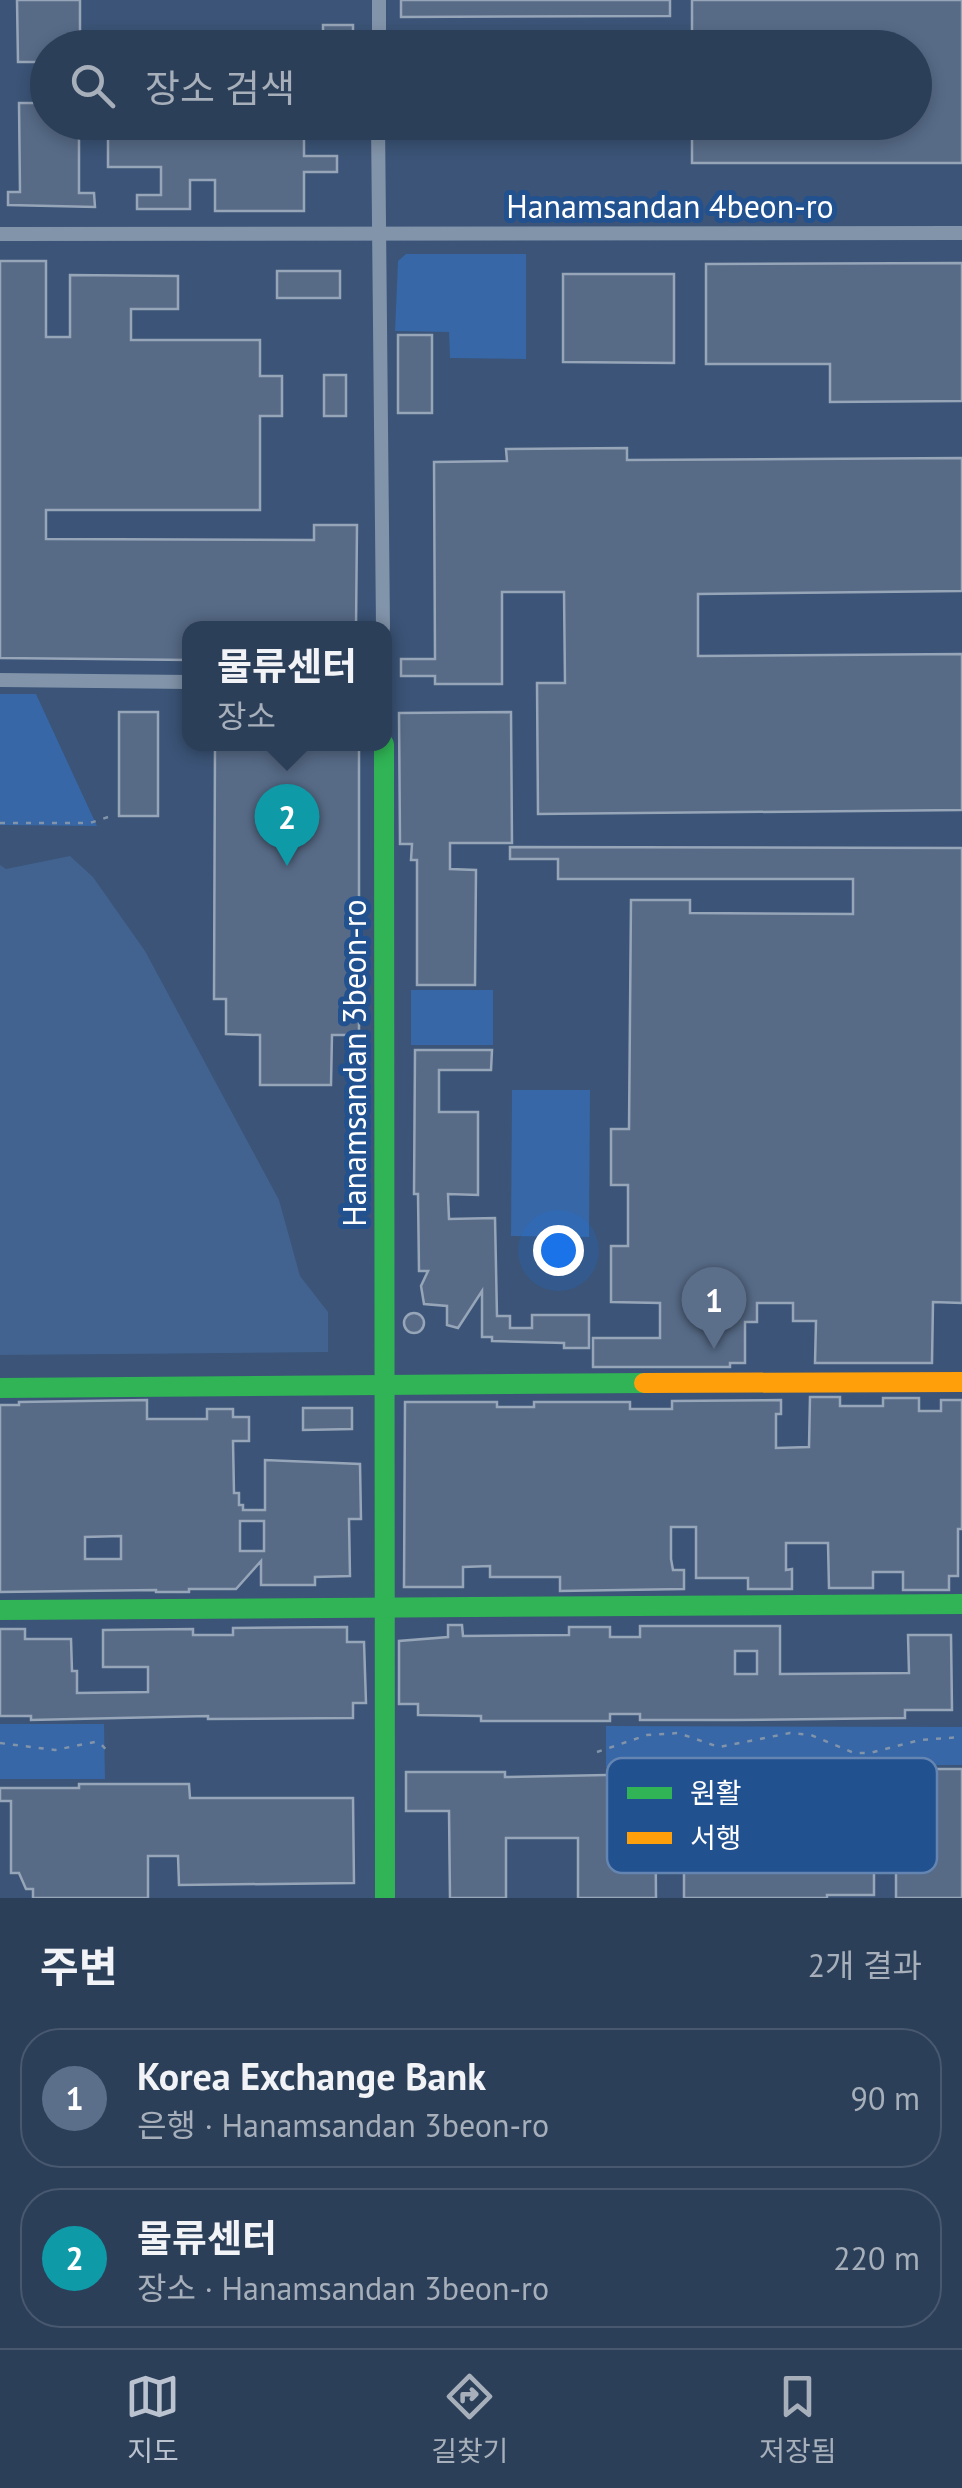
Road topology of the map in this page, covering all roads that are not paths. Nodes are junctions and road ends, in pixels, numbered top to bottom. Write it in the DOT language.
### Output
graph roads {
  1 [pos="379,0"];
  2 [pos="379,30"];
  3 [pos="378,140"];
  4 [pos="962,233"];
  5 [pos="0,234"];
  6 [pos="378,234"];
  7 [pos="383,621"];
  8 [pos="0,680"];
  9 [pos="182,682"];
  10 [pos="384,751"];
  11 [pos="962,1382"];
  12 [pos="384,1383"];
  13 [pos="0,1388"];
  14 [pos="962,1604"];
  15 [pos="0,1610"];
  16 [pos="384,1610"];
  17 [pos="384,1898"];
  1 -- 2 [label="street"];
  3 -- 6 [label="street"];
  4 -- 6 [label="street, Hanamsandan 4beon-ro"];
  5 -- 6 [label="street, Hanamsandan 4beon-ro"];
  6 -- 7 [label="street"];
  8 -- 9 [label="street"];
  10 -- 12 [label="street, Hanamsandan 3beon-ro"];
  11 -- 12 [label="street"];
  12 -- 13 [label="street"];
  12 -- 16 [label="street, Hanamsandan 3beon-ro"];
  14 -- 16 [label="street"];
  15 -- 16 [label="street"];
  16 -- 17 [label="street, Hanamsandan 3beon-ro"];
}
